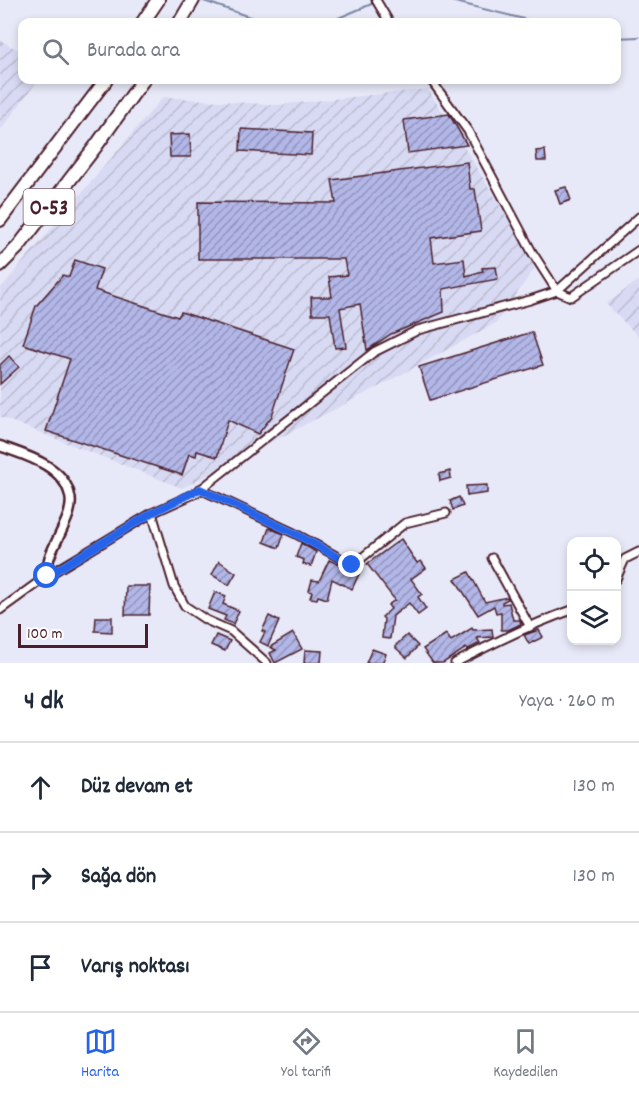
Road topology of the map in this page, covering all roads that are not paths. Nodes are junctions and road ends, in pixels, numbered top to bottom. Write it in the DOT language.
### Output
graph roads {
  1 [pos="158,0"];
  2 [pos="193,0"];
  3 [pos="376,0"];
  4 [pos="146,18"];
  5 [pos="182,18"];
  6 [pos="387,18"];
  7 [pos="103,84"];
  8 [pos="140,84"];
  9 [pos="434,84"];
  10 [pos="639,217"];
  11 [pos="0,220"];
  12 [pos="639,250"];
  13 [pos="0,265"];
  14 [pos="557,291"];
  15 [pos="0,446"];
  16 [pos="200,489"];
  17 [pos="152,513"];
  18 [pos="446,513"];
  19 [pos="639,552"];
  20 [pos="492,558"];
  21 [pos="621,568"];
  22 [pos="47,576"];
  23 [pos="0,610"];
  24 [pos="567,612"];
  25 [pos="530,627"];
  26 [pos="267,663"];
  27 [pos="455,663"];
  1 -- 4 [label="highway"];
  2 -- 5 [label="highway"];
  3 -- 6 [label="street"];
  7 -- 11 [label="highway, O-53"];
  8 -- 13 [label="highway, O-53"];
  9 -- 14 [label="street"];
  10 -- 14 [label="street"];
  12 -- 14 [label="street"];
  14 -- 16 [label="street"];
  15 -- 22 [label="street"];
  16 -- 17 [label="street"];
  16 -- 18 [label="street"];
  17 -- 22 [label="street"];
  17 -- 26 [label="street"];
  19 -- 21 [label="street"];
  20 -- 25 [label="street"];
  22 -- 23 [label="street"];
  24 -- 25 [label="street"];
  25 -- 27 [label="street"];
}
